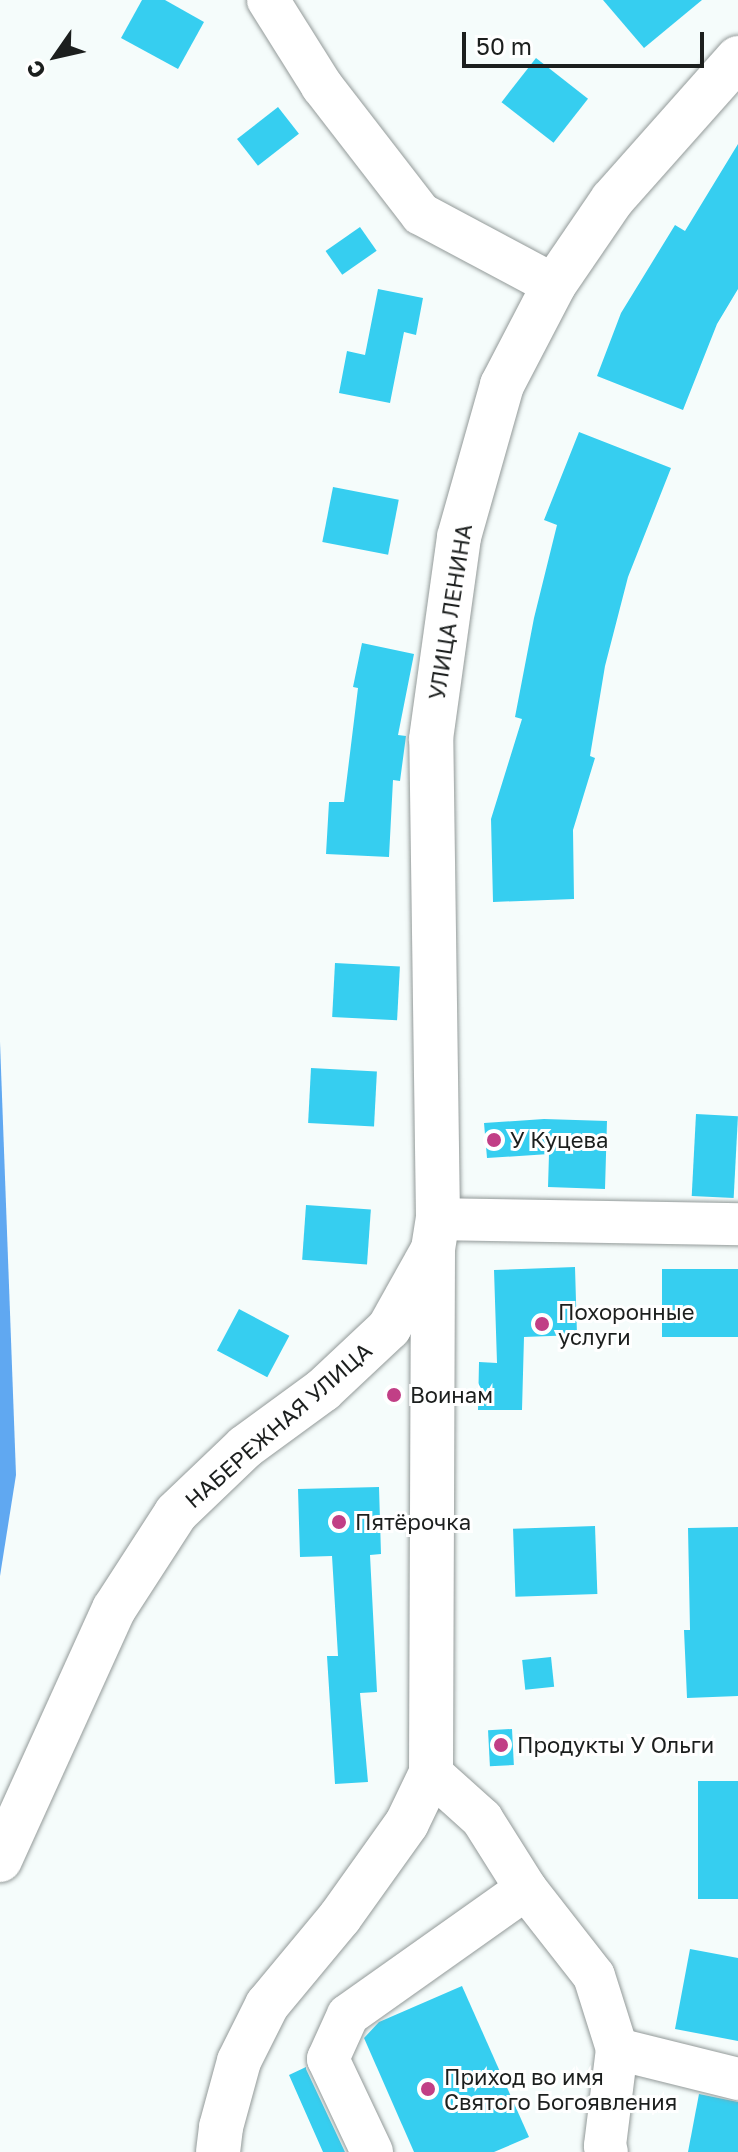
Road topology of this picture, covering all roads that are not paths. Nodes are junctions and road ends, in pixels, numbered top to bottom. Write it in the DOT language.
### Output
graph roads {
  1 [pos="268,0"];
  2 [pos="738,58"];
  3 [pos="554,285"];
  4 [pos="738,1224"];
  5 [pos="435,1234"];
  6 [pos="431,1773"];
  7 [pos="0,1860"];
  8 [pos="526,1889"];
  9 [pos="617,2049"];
  10 [pos="738,2079"];
  11 [pos="603,2150"];
  12 [pos="218,2152"];
  13 [pos="372,2152"];
  1 -- 3 [label="street"];
  2 -- 3 [label="main road, УЛИЦА ЛЕНИНА"];
  3 -- 5 [label="main road, УЛИЦА ЛЕНИНА"];
  4 -- 5 [label="street"];
  5 -- 6 [label="main road, УЛИЦА ЛЕНИНА"];
  5 -- 7 [label="main road, НАБЕРЕЖНАЯ УЛИЦА"];
  6 -- 8 [label="street"];
  6 -- 12 [label="main road"];
  8 -- 9 [label="street"];
  8 -- 13 [label="street"];
  9 -- 10 [label="street"];
  9 -- 11 [label="street"];
}
